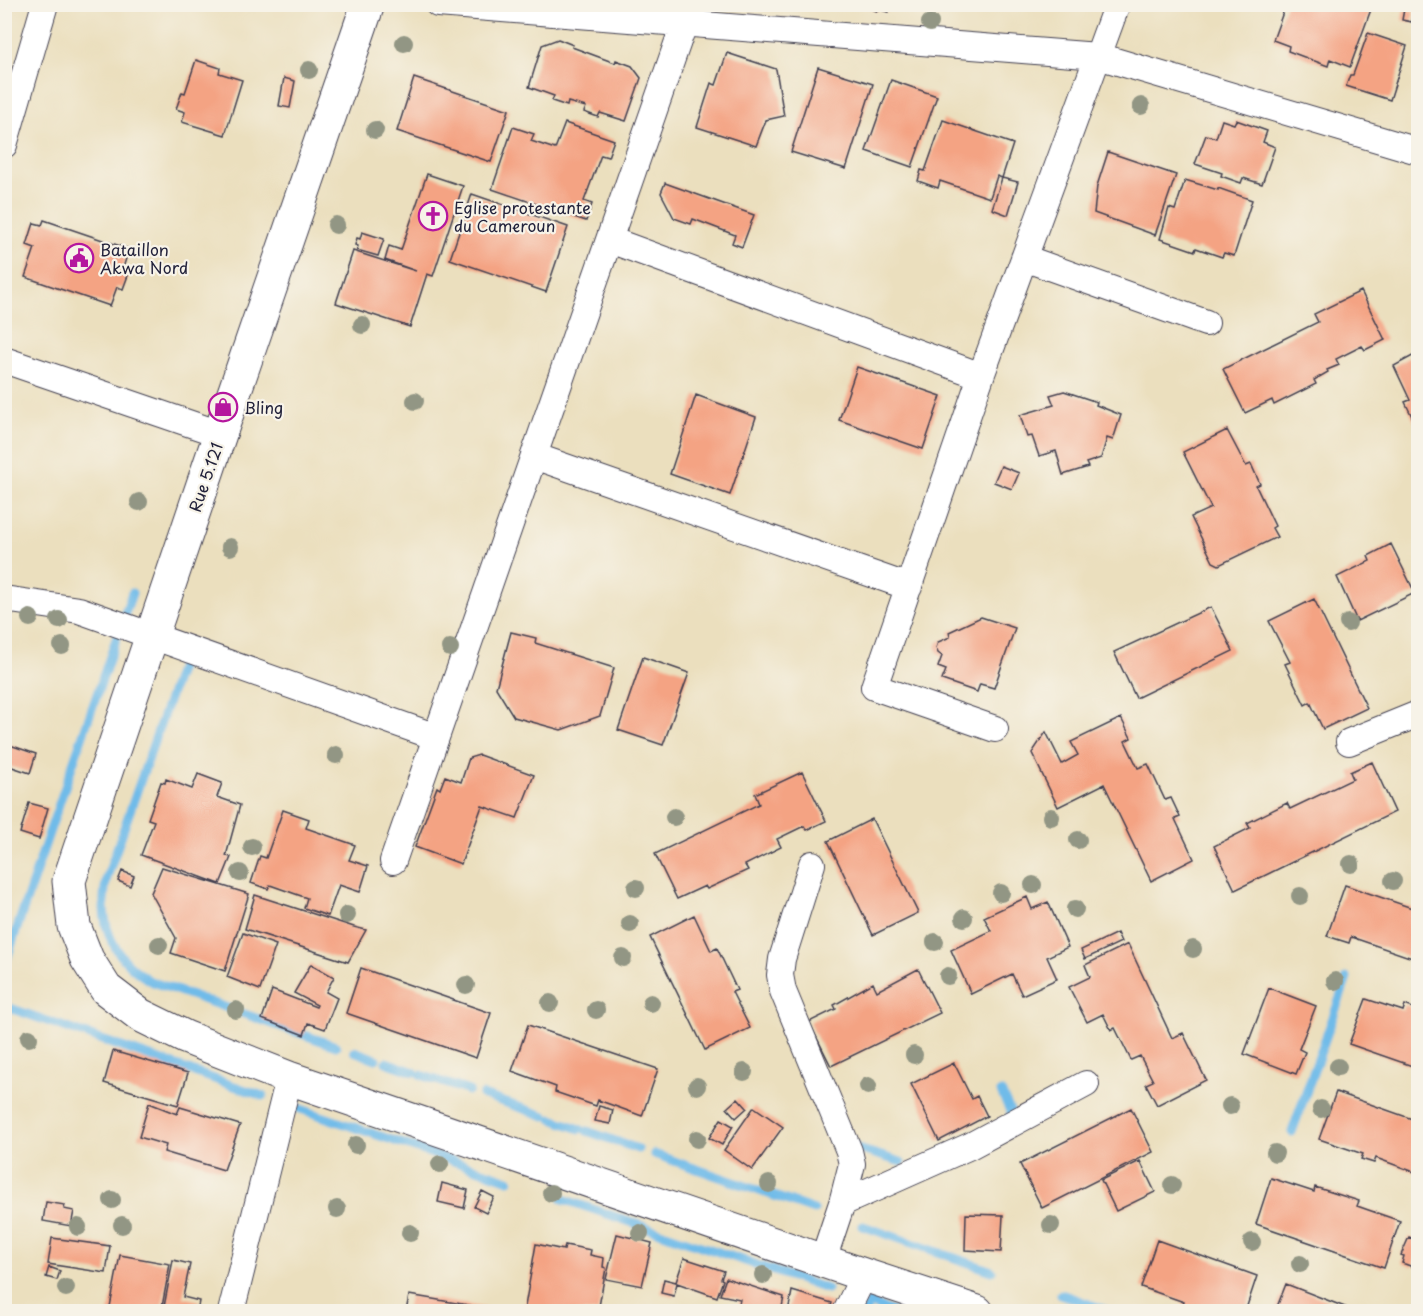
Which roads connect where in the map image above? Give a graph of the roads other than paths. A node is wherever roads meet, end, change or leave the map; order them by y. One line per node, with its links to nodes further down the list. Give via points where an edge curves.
1 (45, 4): 7 (street)
2 (368, 4): 14 (street, Rue 5.121)
3 (438, 4): 5 (street)
4 (1117, 4): 6 (street)
5 (688, 14): 6 (street); 9 (street)
6 (1098, 56): 8 (street); 10 (street)
7 (4, 145)
8 (1419, 151)
9 (610, 240): 13 (street); 15 (street)
10 (1024, 258): 11 (street); 13 (street)
11 (1206, 323)
12 (4, 360): 14 (street)
13 (981, 376): 16 (street)
14 (220, 434): 18 (street, Rue 5.121)
15 (534, 456): 16 (street); 21 (street)
16 (909, 587): 20 (street, via 874,687)
17 (4, 599): 18 (street, via 79,610)
18 (152, 635): 21 (street); 25 (street, Rue 5.121, via 69,881 74,926 87,959 106,989 140,1016)
19 (1419, 714): 22 (street)
20 (995, 729)
21 (436, 737): 23 (street)
22 (1349, 742)
23 (393, 861)
24 (812, 864): 27 (street, via 780,975 783,991 849,1152 852,1164)
25 (290, 1078): 28 (street); 30 (street)
26 (1086, 1084): 27 (street, via 970,1146)
27 (842, 1203): 28 (street)
28 (824, 1260): 29 (street)
29 (864, 1275): 31 (street); 32 (street)
30 (231, 1311)
31 (846, 1311)
32 (977, 1311)

